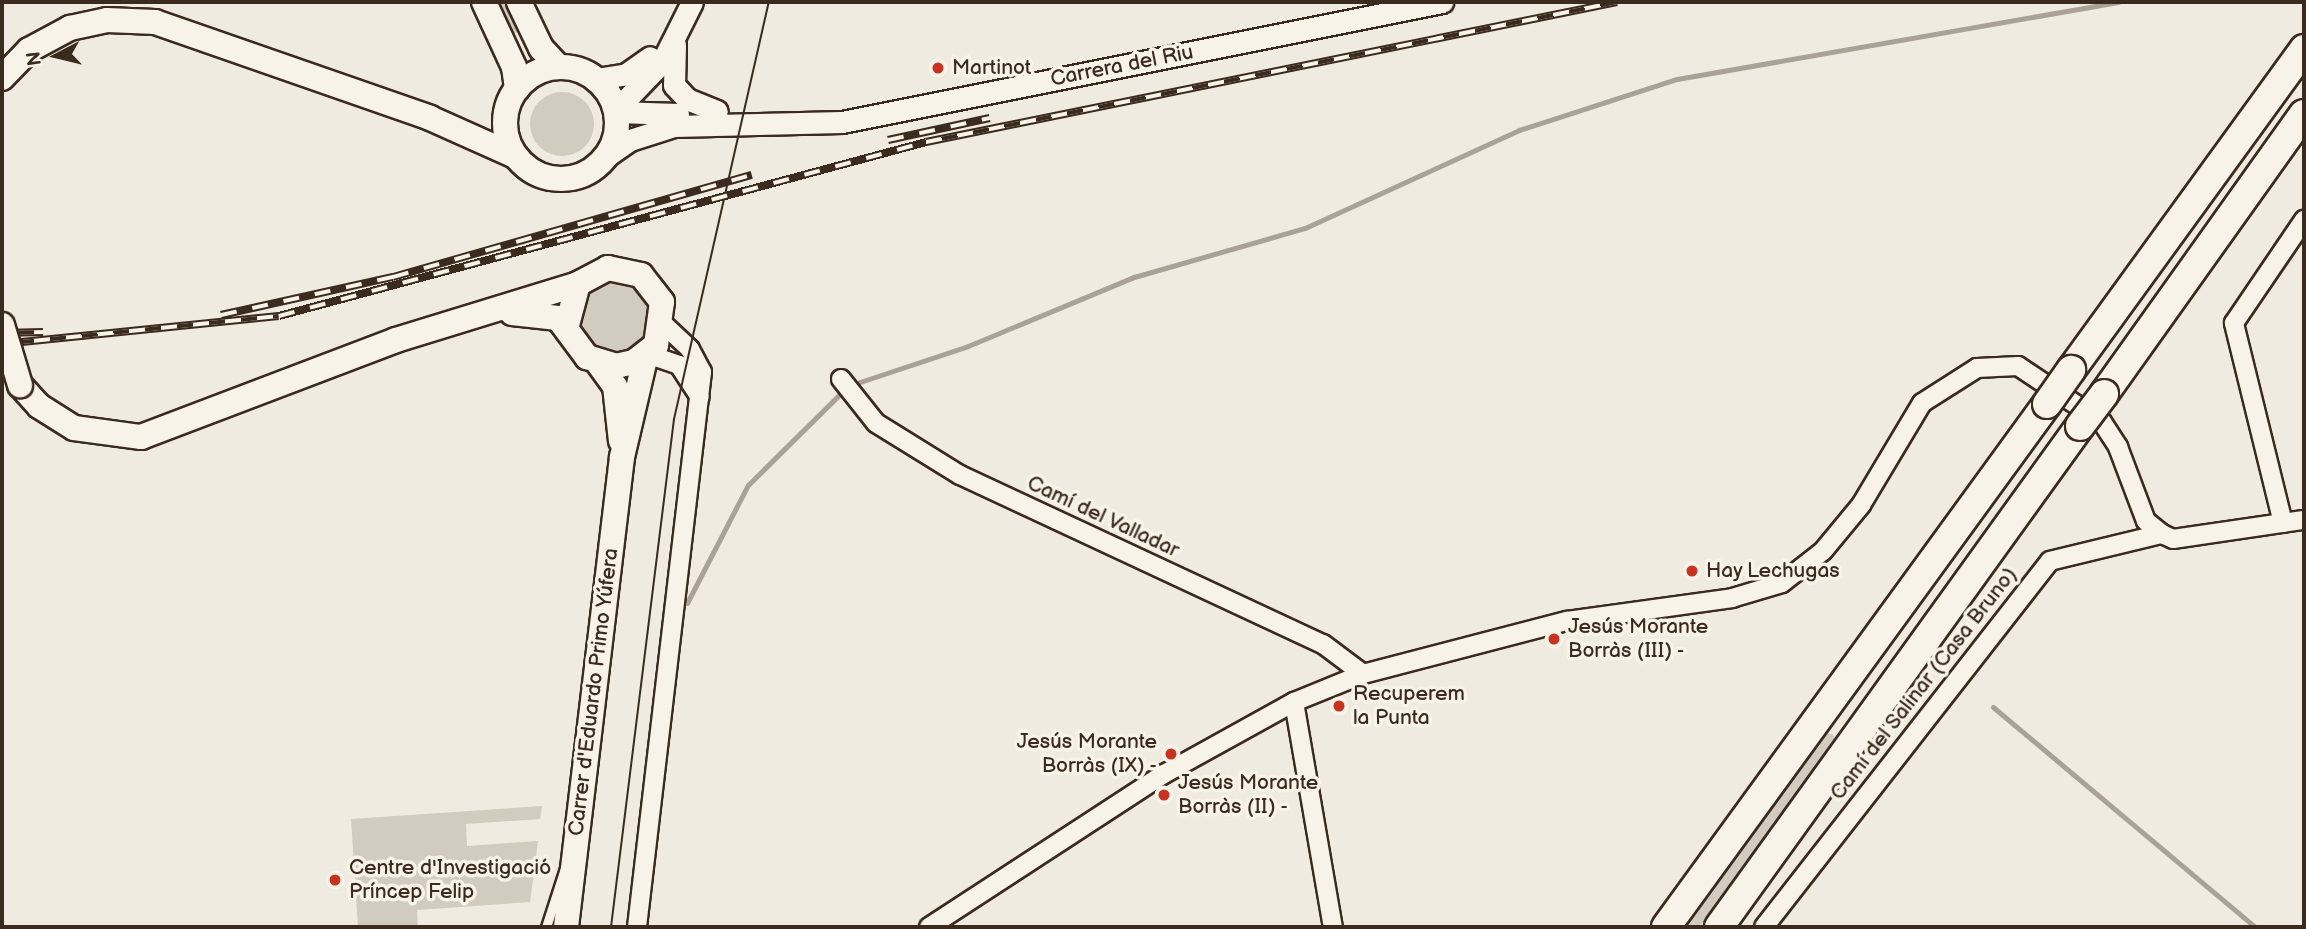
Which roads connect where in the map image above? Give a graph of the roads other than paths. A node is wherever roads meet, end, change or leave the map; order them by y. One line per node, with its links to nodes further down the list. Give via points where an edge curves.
1 (484, 2): 11 (main road, via 514,67)
2 (519, 2): 8 (main road, via 541,48)
3 (677, 2): 10 (street, via 649,60 626,74)
4 (692, 2): 6 (street)
5 (1442, 2): 17 (street, Carrera del Riu, via 842,122)
6 (676, 39): 12 (street); 13 (street, via 674,85 687,99)
7 (2304, 49): 42 (highway, bridge)
8 (559, 67): 10 (main road); 11 (main road)
9 (2, 78): 16 (main road, via 29,50 70,28 129,19 176,28)
10 (596, 79): 12 (main road)
11 (517, 89): 14 (main road)
12 (616, 111): 13 (street, Carrera del Riu, via 645,118); 19 (main road)
13 (717, 111): 17 (street, Carrera del Riu)
14 (506, 113): 16 (main road, via 484,124); 18 (main road)
15 (2304, 114): 43 (highway, bridge)
16 (430, 118): 18 (main road)
17 (759, 124): 19 (street, Carrera del Riu, via 674,126 630,140)
18 (515, 156): 19 (main road, via 541,176 560,180 580,177)
19 (607, 156)
20 (2304, 220): 32 (street, via 2234,323)
21 (578, 284): 22 (main road); 24 (main road); 25 (main road, via 608,268 631,270 658,292)
22 (496, 312): 23 (main road, bridge, via 396,340 141,436 74,428 39,407 20,385); 24 (main road, via 552,315)
23 (2, 325)
24 (567, 325): 27 (main road, via 578,348)
25 (664, 325): 26 (main road); 29 (street, via 698,359)
26 (646, 355): 27 (main road, via 626,365); 29 (street, via 679,365); 30 (main road, Carrer d'Eduardo Primo Yúfera)
27 (598, 363): 30 (main road, Carrer d'Eduardo Primo Yúfera, via 614,386)
28 (841, 380): 34 (street, Camí del Valladar, via 876,423 960,475 1324,644)
29 (700, 397): 39 (street)
30 (622, 457): 36 (main road, Carrer d'Eduardo Primo Yúfera)
31 (2304, 520): 32 (street, Camí del Salinar (Casa Bruno))
32 (2283, 523): 33 (street, Camí del Salinar (Casa Bruno), via 2173,539)
33 (2162, 534): 34 (street, via 2146,521 2118,447 2102,422 2018,366 1978,368 1922,403 1861,505 1823,551 1782,583 1732,598 1567,621); 44 (street, Camí del Salinar (Casa Bruno), via 2050,561)
34 (1363, 674): 35 (street)
35 (1294, 702): 40 (street, via 1164,774); 41 (street)
36 (576, 840): 37 (lane, via 553,890); 38 (main road, Carrer d'Eduardo Primo Yúfera)
37 (545, 927)
38 (566, 927)
39 (637, 927)
40 (929, 927)
41 (1333, 927)
42 (1665, 927)
43 (1719, 927)
44 (1764, 927)

